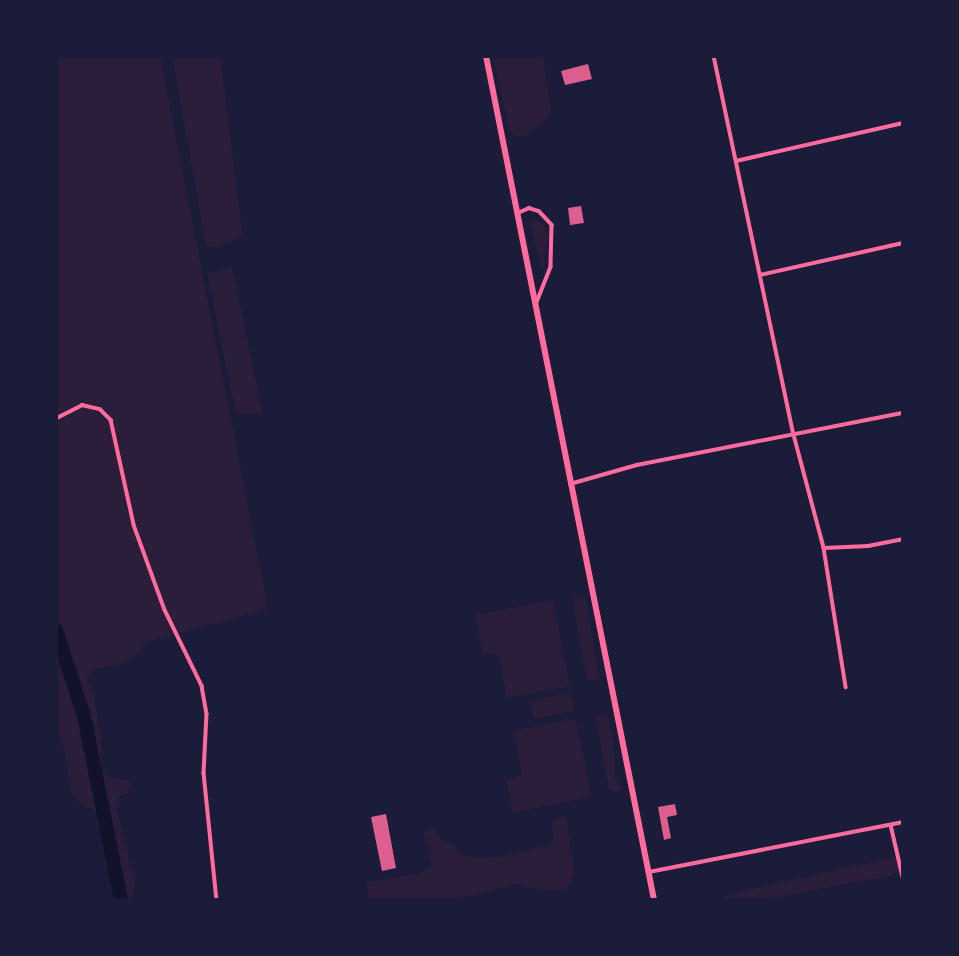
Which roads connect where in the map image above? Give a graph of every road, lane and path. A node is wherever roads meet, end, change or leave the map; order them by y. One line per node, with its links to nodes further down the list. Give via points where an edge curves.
1 (486, 56): 5 (main road)
2 (714, 56): 4 (street)
3 (903, 123): 4 (street)
4 (736, 161): 7 (street)
5 (517, 213): 8 (main road); 8 (street, via 529,208 539,211 552,225 551,267)
6 (903, 243): 7 (street)
7 (760, 275): 11 (street)
8 (535, 307): 12 (main road)
9 (903, 413): 11 (street)
10 (57, 418): 20 (street, via 82,405 100,409 111,420 134,524 165,610 202,686 207,715 204,773)
11 (794, 435): 12 (street, via 637,465); 14 (street)
12 (569, 484): 18 (main road)
13 (903, 539): 14 (street)
14 (824, 548): 15 (street)
15 (846, 687)
16 (903, 822): 17 (street)
17 (891, 825): 18 (street); 19 (street)
18 (649, 872): 21 (main road)
19 (903, 877)
20 (217, 900)
21 (654, 900)

